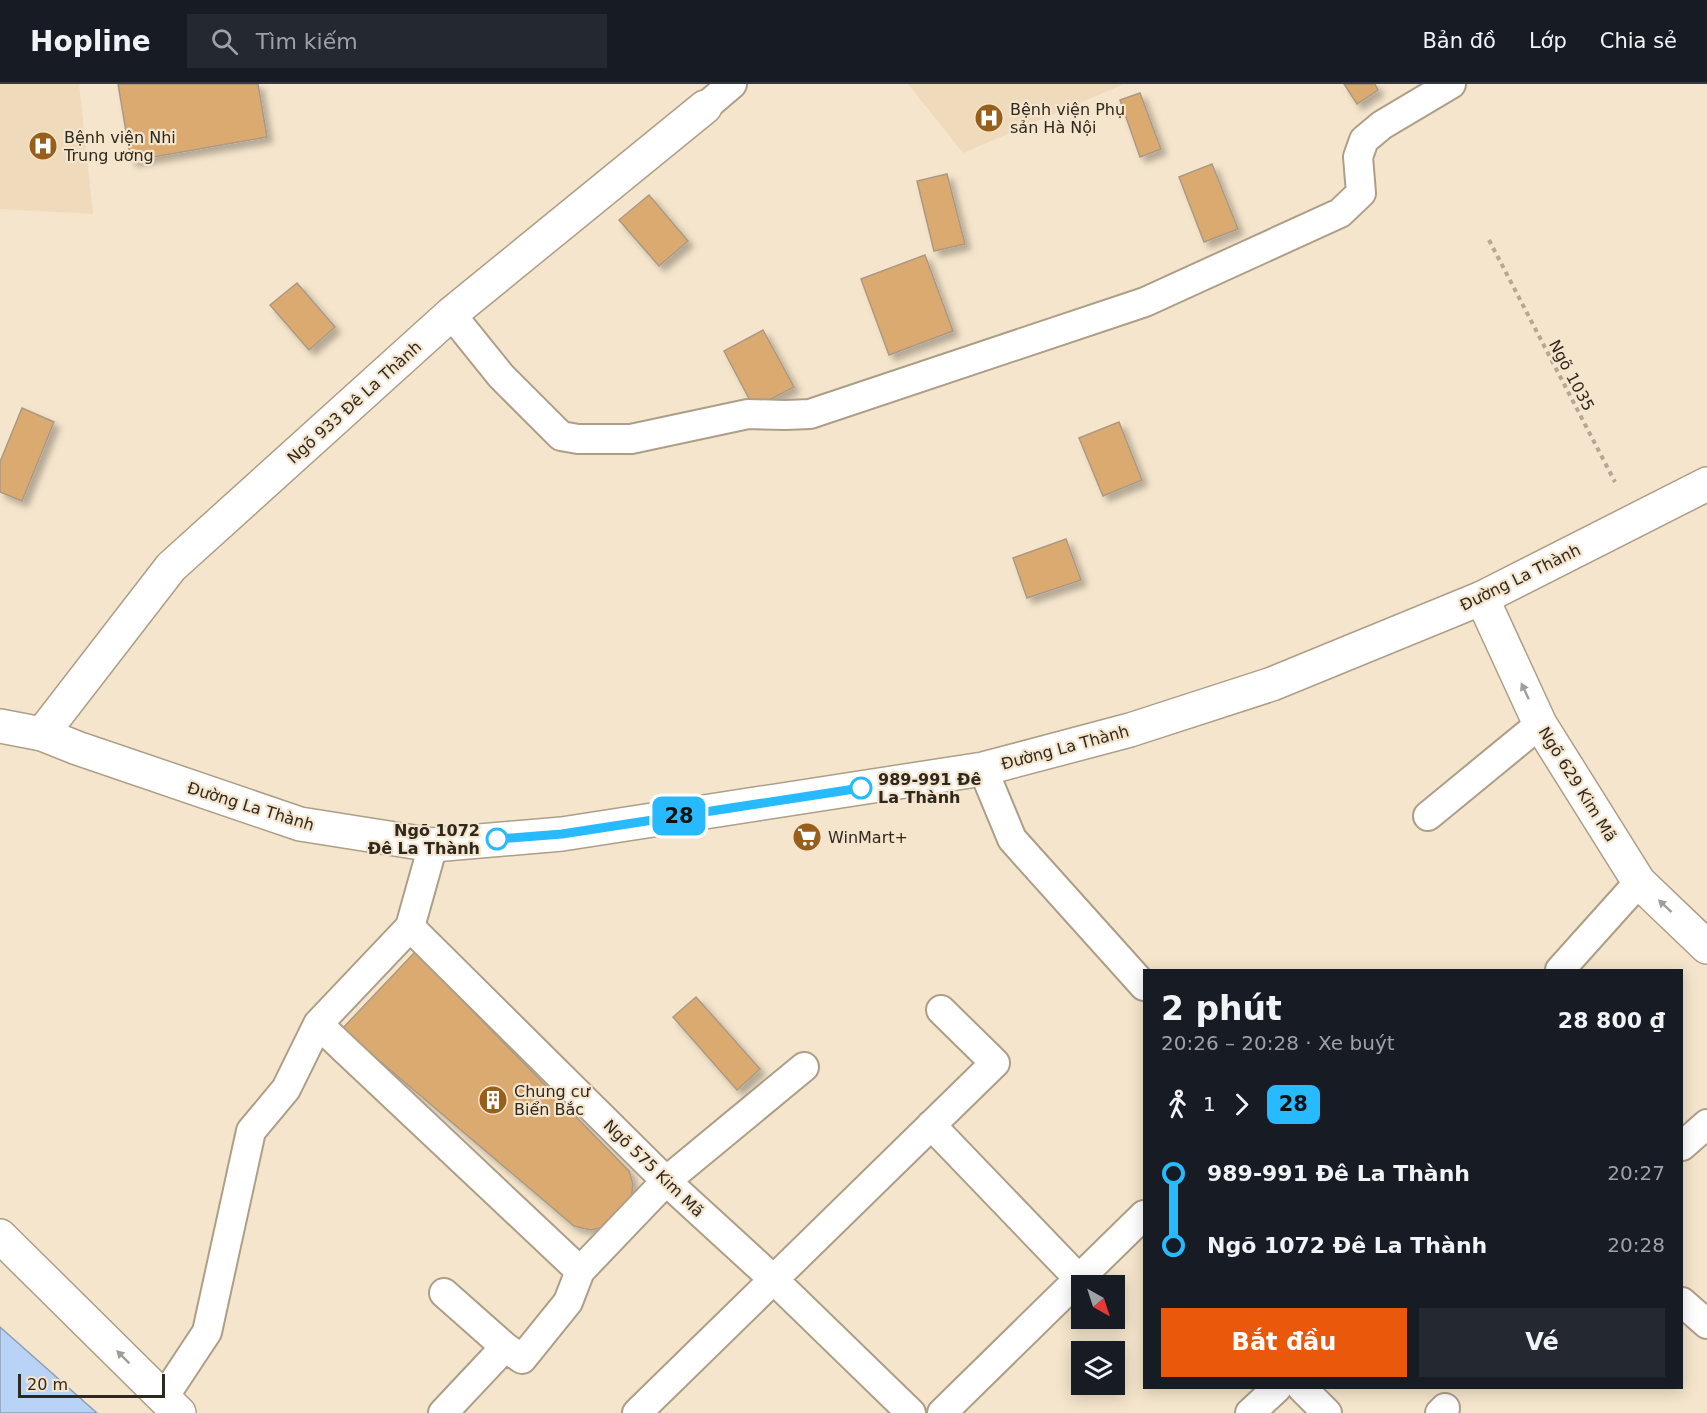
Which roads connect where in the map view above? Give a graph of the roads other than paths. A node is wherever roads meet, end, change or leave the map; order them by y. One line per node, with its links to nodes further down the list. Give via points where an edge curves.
1 (732, 84): 3 (lane)
2 (1451, 84): 4 (lane, via 1364,140 1358,157 1361,193 1340,213 1145,302 810,414 748,414 631,439 561,436 501,376)
3 (705, 95): 4 (main road, Ngõ 933 Đê La Thành)
4 (451, 314): 9 (main road, Ngõ 933 Đê La Thành, via 171,567)
5 (1707, 483): 6 (main road, Đường La Thành)
6 (1482, 598): 7 (main road, Ngõ 629 Kim Mã, one-way to 6); 10 (main road, Đường La Thành, via 1272,684 1130,730)
7 (1540, 724): 11 (lane); 13 (main road, Ngõ 629 Kim Mã)
8 (0, 726): 9 (main road, Đường La Thành)
9 (42, 734): 12 (main road, Đường La Thành, via 300,824)
10 (983, 770): 12 (main road, Đường La Thành, via 562,834); 17 (lane, via 1012,839)
11 (1428, 816)
12 (433, 845): 14 (lane)
13 (1639, 882): 15 (main road, Ngõ 629 Kim Mã, one-way to 13); 16 (lane)
14 (411, 927): 19 (lane); 24 (lane, Ngõ 575 Kim Mã)
15 (1707, 947)
16 (1561, 969)
17 (1143, 985)
18 (941, 1010): 21 (lane, via 995,1063)
19 (318, 1024): 27 (lane); 38 (lane, via 286,1089 251,1131 207,1332)
20 (804, 1067): 24 (lane)
21 (931, 1125): 28 (lane); 30 (lane)
22 (1707, 1125): 23 (lane)
23 (1683, 1145)
24 (666, 1181): 27 (lane); 30 (lane, Ngõ 575 Kim Mã)
25 (1143, 1216): 29 (lane)
26 (0, 1236): 38 (main road, one-way to 26)
27 (580, 1272): 35 (lane, via 568,1302 522,1359)
28 (1076, 1275)
29 (1082, 1275)
30 (773, 1279): 40 (lane); 41 (lane, Ngõ 575 Kim Mã)
31 (1071, 1286): 42 (lane)
32 (444, 1293): 35 (lane)
33 (1683, 1303): 34 (lane)
34 (1707, 1324)
35 (505, 1347): 39 (lane)
36 (1276, 1389): 43 (lane)
37 (1303, 1389): 44 (lane)
38 (171, 1405)
39 (444, 1413)
40 (637, 1413)
41 (911, 1413)
42 (942, 1413)
43 (1250, 1413)
44 (1327, 1413)

